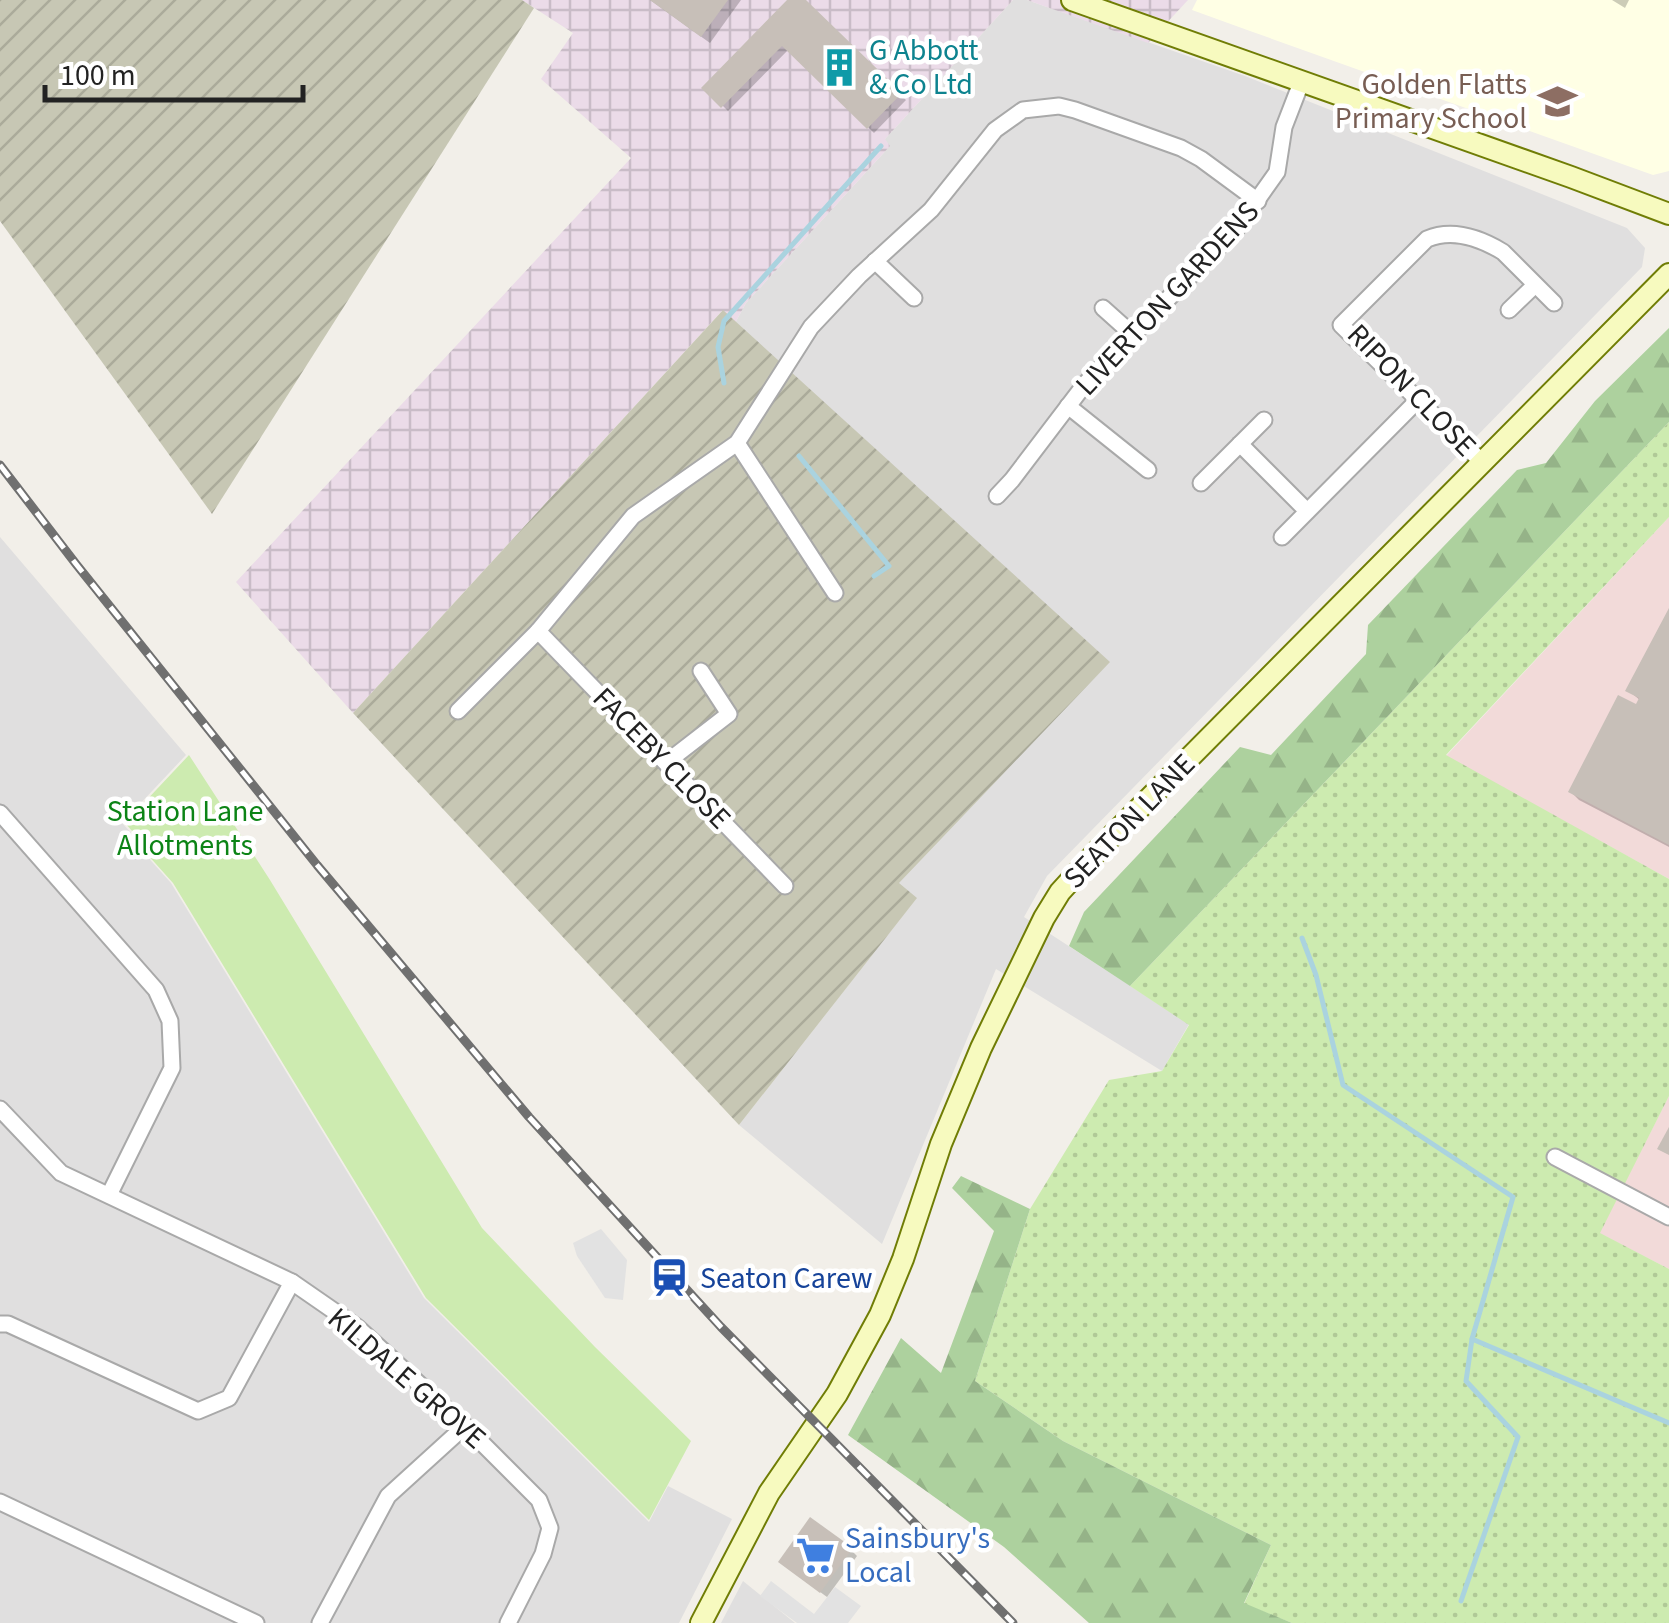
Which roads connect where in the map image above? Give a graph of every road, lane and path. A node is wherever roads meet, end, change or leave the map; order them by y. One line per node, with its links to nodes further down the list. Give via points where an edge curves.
1 (1072, 0): 2 (main road)
2 (1301, 82): 3 (street, LIVERTON GARDENS, via 1277,172); 4 (main road)
3 (1258, 201): 7 (street, via 1181,148 1075,110 1040,106 995,130 931,210); 14 (street, LIVERTON GARDENS)
4 (1669, 214)
5 (1669, 226): 6 (main road)
6 (1669, 234)
7 (876, 262): 10 (street); 18 (street, via 811,328)
8 (1669, 274): 20 (main road, SEATON LANE)
9 (1536, 285): 11 (street, RIPON CLOSE); 13 (street); 15 (street, RIPON CLOSE, via 1493,246 1440,234 1340,324)
10 (914, 298)
11 (1554, 304)
12 (1103, 308): 14 (street)
13 (1509, 310)
14 (1132, 334): 16 (street, LIVERTON GARDENS)
15 (1418, 400): 20 (street, RIPON CLOSE); 24 (street)
16 (1068, 406): 21 (street); 23 (street, LIVERTON GARDENS)
17 (1264, 420): 19 (street)
18 (737, 443): 26 (street); 27 (street, via 632,516)
19 (1240, 444): 22 (street); 24 (street)
20 (1482, 462): 44 (main road, SEATON LANE, via 1060,892 981,1048 880,1316 768,1493)
21 (1148, 470)
22 (1201, 483)
23 (996, 496)
24 (1308, 511): 25 (street)
25 (1282, 536)
26 (835, 594)
27 (538, 631): 29 (street); 30 (street, FACEBY CLOSE)
28 (701, 671): 30 (street, via 729,714)
29 (458, 710)
30 (667, 762): 32 (street, FACEBY CLOSE)
31 (0, 812): 35 (street, via 156,990 170,1022 172,1068)
32 (785, 886)
33 (0, 1109): 35 (street, KILDALE GROVE, via 61,1173)
34 (1555, 1157): 36 (street)
35 (109, 1195): 37 (street, KILDALE GROVE)
36 (1669, 1217)
37 (292, 1282): 38 (street, via 229,1398 198,1410); 39 (street, KILDALE GROVE, via 357,1327)
38 (0, 1324)
39 (465, 1426): 42 (street, via 388,1496); 43 (street, KILDALE GROVE, via 539,1500 550,1528)
40 (0, 1502): 41 (street)
41 (256, 1623)
42 (320, 1623)
43 (508, 1623)
44 (701, 1623)

